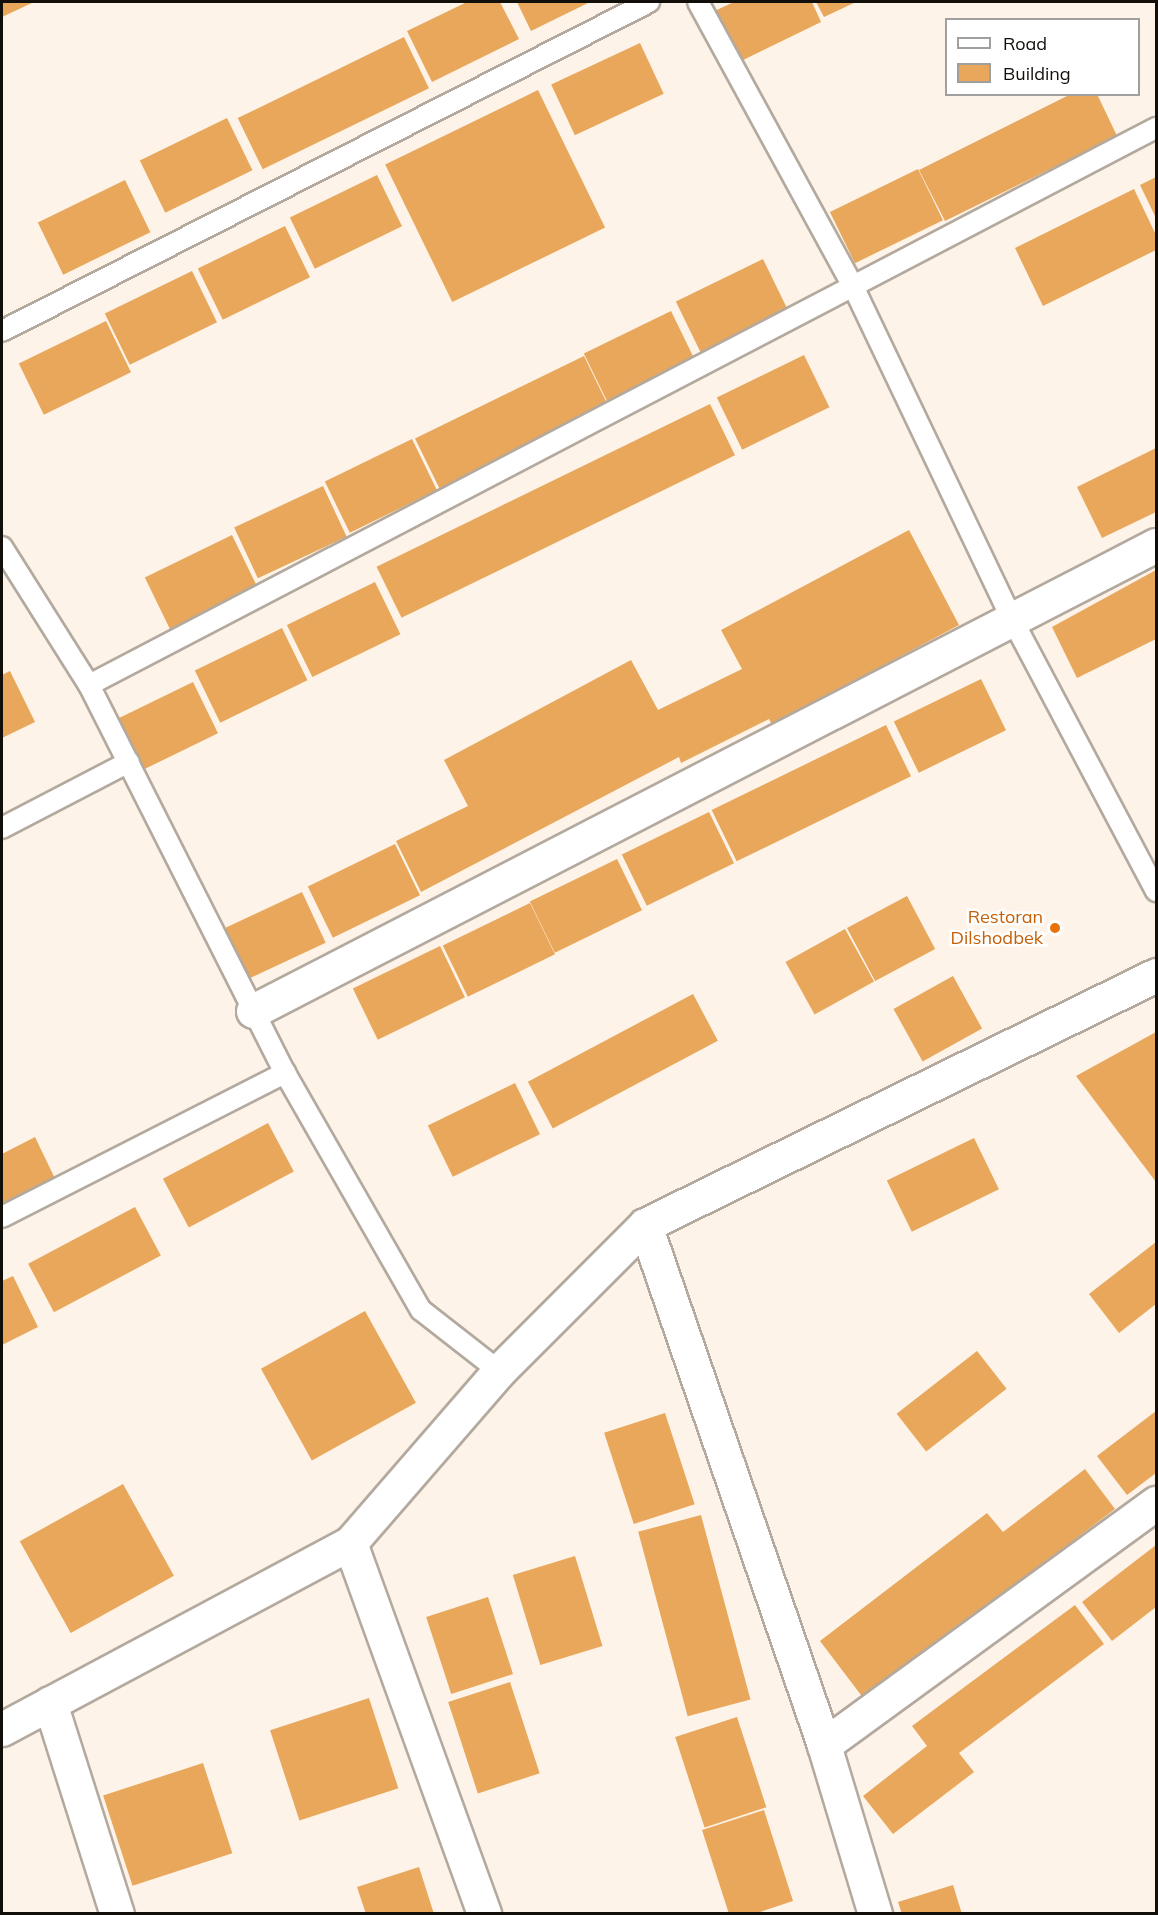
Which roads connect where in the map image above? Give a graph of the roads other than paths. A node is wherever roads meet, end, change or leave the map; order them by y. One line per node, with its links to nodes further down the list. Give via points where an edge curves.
1 (649, 2): 5 (lane)
2 (698, 2): 4 (lane)
3 (1156, 128): 4 (lane)
4 (852, 284): 8 (lane); 9 (lane)
5 (2, 331)
6 (1156, 545): 8 (street)
7 (2, 547): 9 (lane)
8 (1012, 619): 12 (lane); 14 (street)
9 (89, 685): 10 (lane)
10 (129, 762): 11 (lane); 14 (lane)
11 (2, 828)
12 (1156, 891)
13 (1156, 975): 17 (street)
14 (253, 1011): 15 (lane)
15 (285, 1074): 16 (lane); 18 (lane, via 421,1310)
16 (2, 1217)
17 (645, 1225): 18 (street); 23 (street)
18 (499, 1371): 20 (street)
19 (1156, 1503): 23 (street)
20 (350, 1543): 21 (street); 25 (street)
21 (50, 1704): 22 (street); 24 (street)
22 (2, 1729)
23 (824, 1745): 26 (street)
24 (117, 1914)
25 (484, 1914)
26 (875, 1914)

